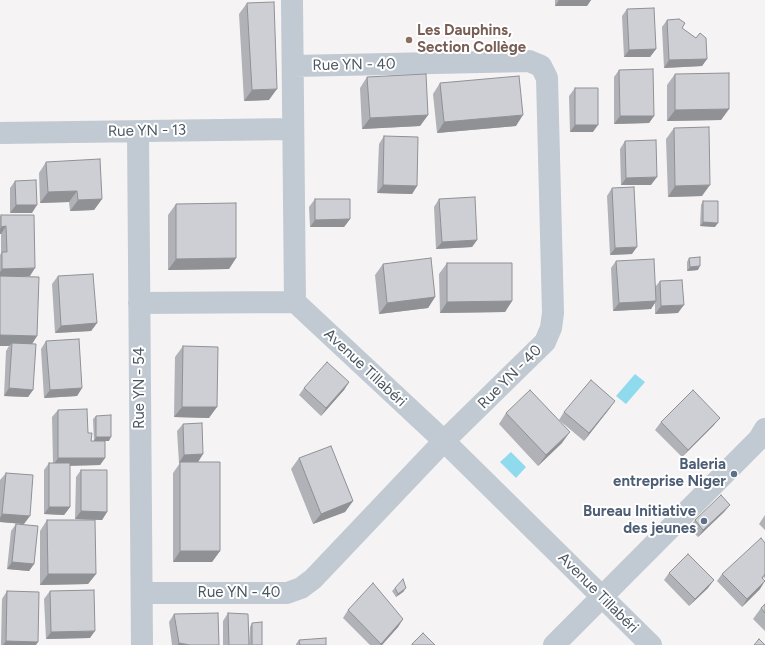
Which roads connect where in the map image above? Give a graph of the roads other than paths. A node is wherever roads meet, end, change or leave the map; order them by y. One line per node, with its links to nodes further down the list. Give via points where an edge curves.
1 (292, 0): 2 (street)
2 (293, 66): 3 (street); 9 (street, Rue YN - 40, via 529,61 541,66 547,78 554,313 551,328 545,342)
3 (293, 129): 4 (street, Rue YN - 13); 6 (street)
4 (138, 132): 5 (street, Rue YN - 13); 7 (street, Rue YN - 54)
5 (0, 134)
6 (295, 302): 7 (street); 9 (street, Avenue Tillabéri)
7 (139, 303): 10 (street, Rue YN - 54)
8 (765, 429): 11 (street)
9 (444, 441): 10 (street, Rue YN - 40, via 313,579 301,588 287,593); 11 (street, Avenue Tillabéri)
10 (142, 593): 12 (street, Rue YN - 54)
11 (602, 596): 13 (street); 14 (street, Avenue Tillabéri)
12 (142, 645)
13 (554, 645)
14 (651, 645)

